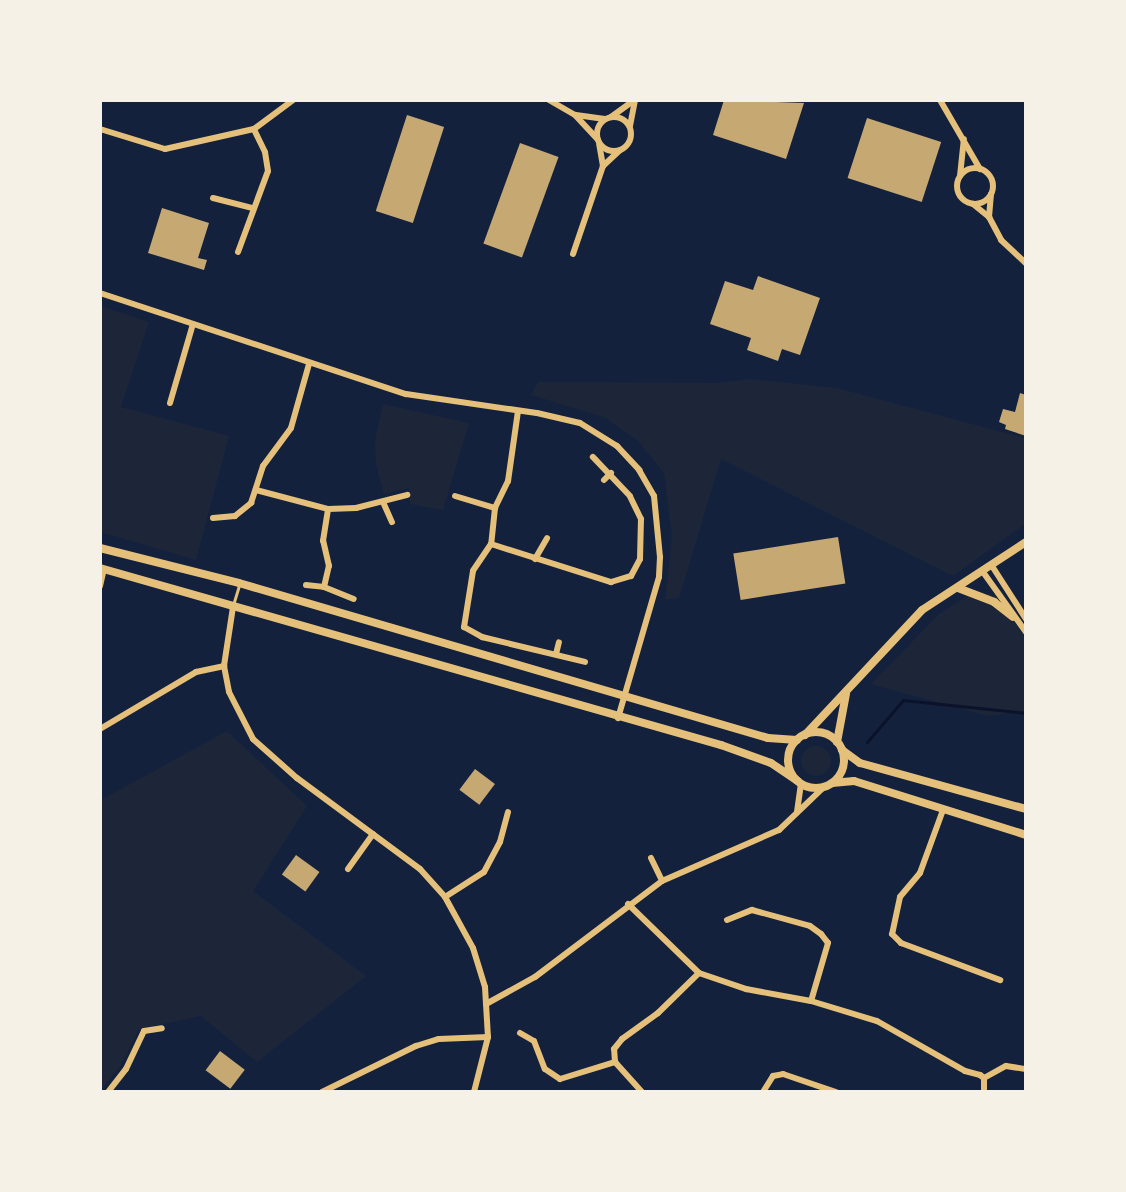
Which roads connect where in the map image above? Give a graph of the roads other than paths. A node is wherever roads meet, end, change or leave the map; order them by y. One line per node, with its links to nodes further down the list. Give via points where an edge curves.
1 (293, 100): 9 (street)
2 (549, 100): 5 (street)
3 (634, 100): 6 (street); 7 (street)
4 (940, 100): 10 (street)
5 (576, 115): 6 (street); 11 (street)
6 (608, 118): 7 (street, via 622,119); 11 (street, via 598,127)
7 (630, 127): 12 (street, via 631,138)
8 (100, 129): 9 (street, via 165,149)
9 (254, 129): 19 (street, via 265,152 268,171)
10 (964, 139): 14 (street); 15 (street)
11 (598, 141): 12 (street, via 609,151); 13 (street)
12 (620, 150): 13 (street)
13 (603, 166): 22 (street)
14 (980, 169): 15 (street, via 969,169); 16 (street, via 990,176)
15 (960, 176): 18 (street, via 958,193)
16 (991, 193): 18 (street, via 983,202); 20 (street)
17 (213, 198): 19 (street)
18 (972, 203): 20 (street)
19 (252, 208): 21 (street)
20 (989, 217): 23 (street, via 1001,240)
21 (238, 252)
22 (573, 254)
23 (1026, 263)
24 (100, 293): 25 (street)
25 (193, 324): 26 (street); 27 (street)
26 (309, 364): 28 (street, via 406,394); 32 (street, via 291,428 263,466)
27 (170, 403)
28 (518, 411): 36 (street, via 508,481); 63 (street, via 580,423 617,446 639,470 654,496 659,577)
29 (594, 457): 30 (street)
30 (611, 473): 31 (street); 44 (street, via 630,496 641,519 640,559 633,573 621,582 611,582)
31 (604, 480)
32 (256, 490): 37 (street); 38 (street, via 244,511)
33 (407, 495): 35 (street)
34 (455, 496): 36 (street)
35 (383, 502): 37 (street); 39 (street)
36 (495, 508): 42 (street)
37 (328, 509): 51 (street, via 324,541 329,566)
38 (213, 518)
39 (392, 522)
40 (547, 538): 44 (street)
41 (1026, 543): 45 (street)
42 (491, 544): 44 (street); 59 (street, via 473,571 464,627 483,637)
43 (100, 548): 48 (street)
44 (535, 559)
45 (992, 566): 47 (street); 56 (street)
46 (102, 569): 50 (street); 54 (street)
47 (983, 572): 52 (street); 55 (street)
48 (239, 583): 54 (lane); 63 (street)
49 (306, 585): 51 (street)
50 (100, 586)
51 (324, 586): 53 (street)
52 (958, 588): 55 (street, via 994,602); 62 (street, via 922,610)
53 (354, 599)
54 (232, 607): 61 (street); 64 (street)
55 (1013, 617): 57 (street)
56 (1026, 619)
57 (1026, 632)
58 (559, 642): 59 (street)
59 (556, 654): 60 (street)
60 (585, 662)
61 (224, 666): 65 (street, via 196,672); 76 (street, via 229,692 253,740)
62 (846, 693): 66 (street); 67 (street)
63 (624, 697): 64 (street); 66 (street, via 768,738)
64 (618, 718): 69 (street, via 771,763)
65 (100, 729)
66 (801, 737): 67 (street, via 822,733); 69 (street, via 789,756 792,774)
67 (837, 742): 68 (street)
68 (842, 750): 70 (street, via 843,768); 72 (street, via 860,763)
69 (799, 782): 71 (street); 75 (street)
70 (832, 783): 71 (street); 73 (street, via 854,782)
71 (824, 787): 75 (street)
72 (1026, 809)
73 (944, 810): 77 (street); 85 (street, via 920,873 900,897 892,934 901,943)
74 (508, 812): 81 (street, via 500,842 484,872)
75 (797, 812): 80 (street, via 779,830)
76 (373, 834): 79 (street); 81 (street, via 420,869)
77 (1026, 835)
78 (651, 858): 80 (street)
79 (348, 869)
80 (662, 881): 82 (street)
81 (446, 897): 87 (street, via 473,948)
82 (628, 904): 84 (street); 87 (street, via 562,958)
83 (727, 920): 86 (street, via 752,910 821,933 828,943)
84 (699, 973): 86 (street, via 746,989); 91 (street, via 666,1006 622,1039 614,1049)
85 (1000, 980)
86 (811, 1001): 93 (street, via 877,1021 964,1071)
87 (486, 1004): 90 (street)
88 (162, 1028): 94 (street, via 144,1031 126,1070)
89 (520, 1033): 91 (street, via 534,1041 545,1069 560,1078)
90 (488, 1037): 95 (street, via 439,1038); 96 (street)
91 (615, 1062): 97 (street)
92 (1026, 1069): 93 (street, via 1006,1066)
93 (984, 1078): 100 (street)
94 (108, 1092)
95 (322, 1092)
96 (474, 1092)
97 (642, 1092)
98 (763, 1092): 99 (street, via 773,1076 783,1074)
99 (836, 1092)
100 (984, 1092)

